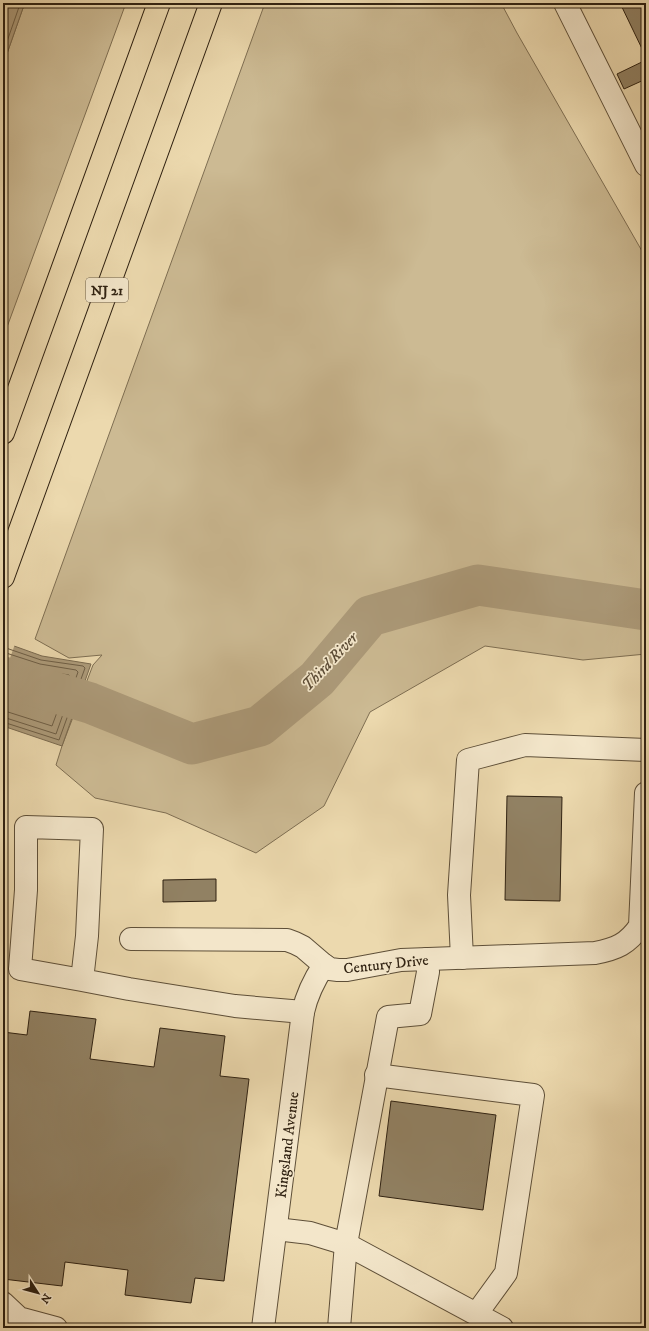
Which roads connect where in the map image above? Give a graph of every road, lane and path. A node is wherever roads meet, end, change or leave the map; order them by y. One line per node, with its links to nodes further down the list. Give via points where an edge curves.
1 (159, 3): 5 (highway)
2 (211, 3): 6 (highway, NJ 21)
3 (566, 3): 4 (street)
4 (646, 165)
5 (3, 433)
6 (3, 577)
7 (646, 750): 10 (street, via 525,745 468,760 459,895)
8 (646, 794): 10 (street, Century Drive, via 640,926 633,936 621,945 595,953)
9 (131, 940): 12 (street, Century Drive, via 287,940 303,946)
10 (462, 958): 11 (street, Century Drive)
11 (427, 959): 12 (street, Century Drive, via 347,970); 16 (street, via 428,972 420,1014 388,1017)
12 (324, 966): 15 (street, Kingsland Avenue, via 311,987)
13 (11, 969): 14 (street); 14 (street, via 26,890 26,827 92,828 87,936)
14 (82, 980): 15 (street, via 235,1006)
15 (303, 1012): 17 (street, Kingsland Avenue)
16 (376, 1075): 18 (street); 20 (street, via 533,1095 506,1273)
17 (276, 1229): 18 (street, via 310,1233); 22 (street, Kingsland Avenue)
18 (346, 1244): 20 (street); 23 (street)
19 (3, 1303): 21 (street, via 19,1318)
20 (477, 1313): 24 (street)
21 (56, 1328)
22 (262, 1328)
23 (339, 1328)
24 (502, 1328)

